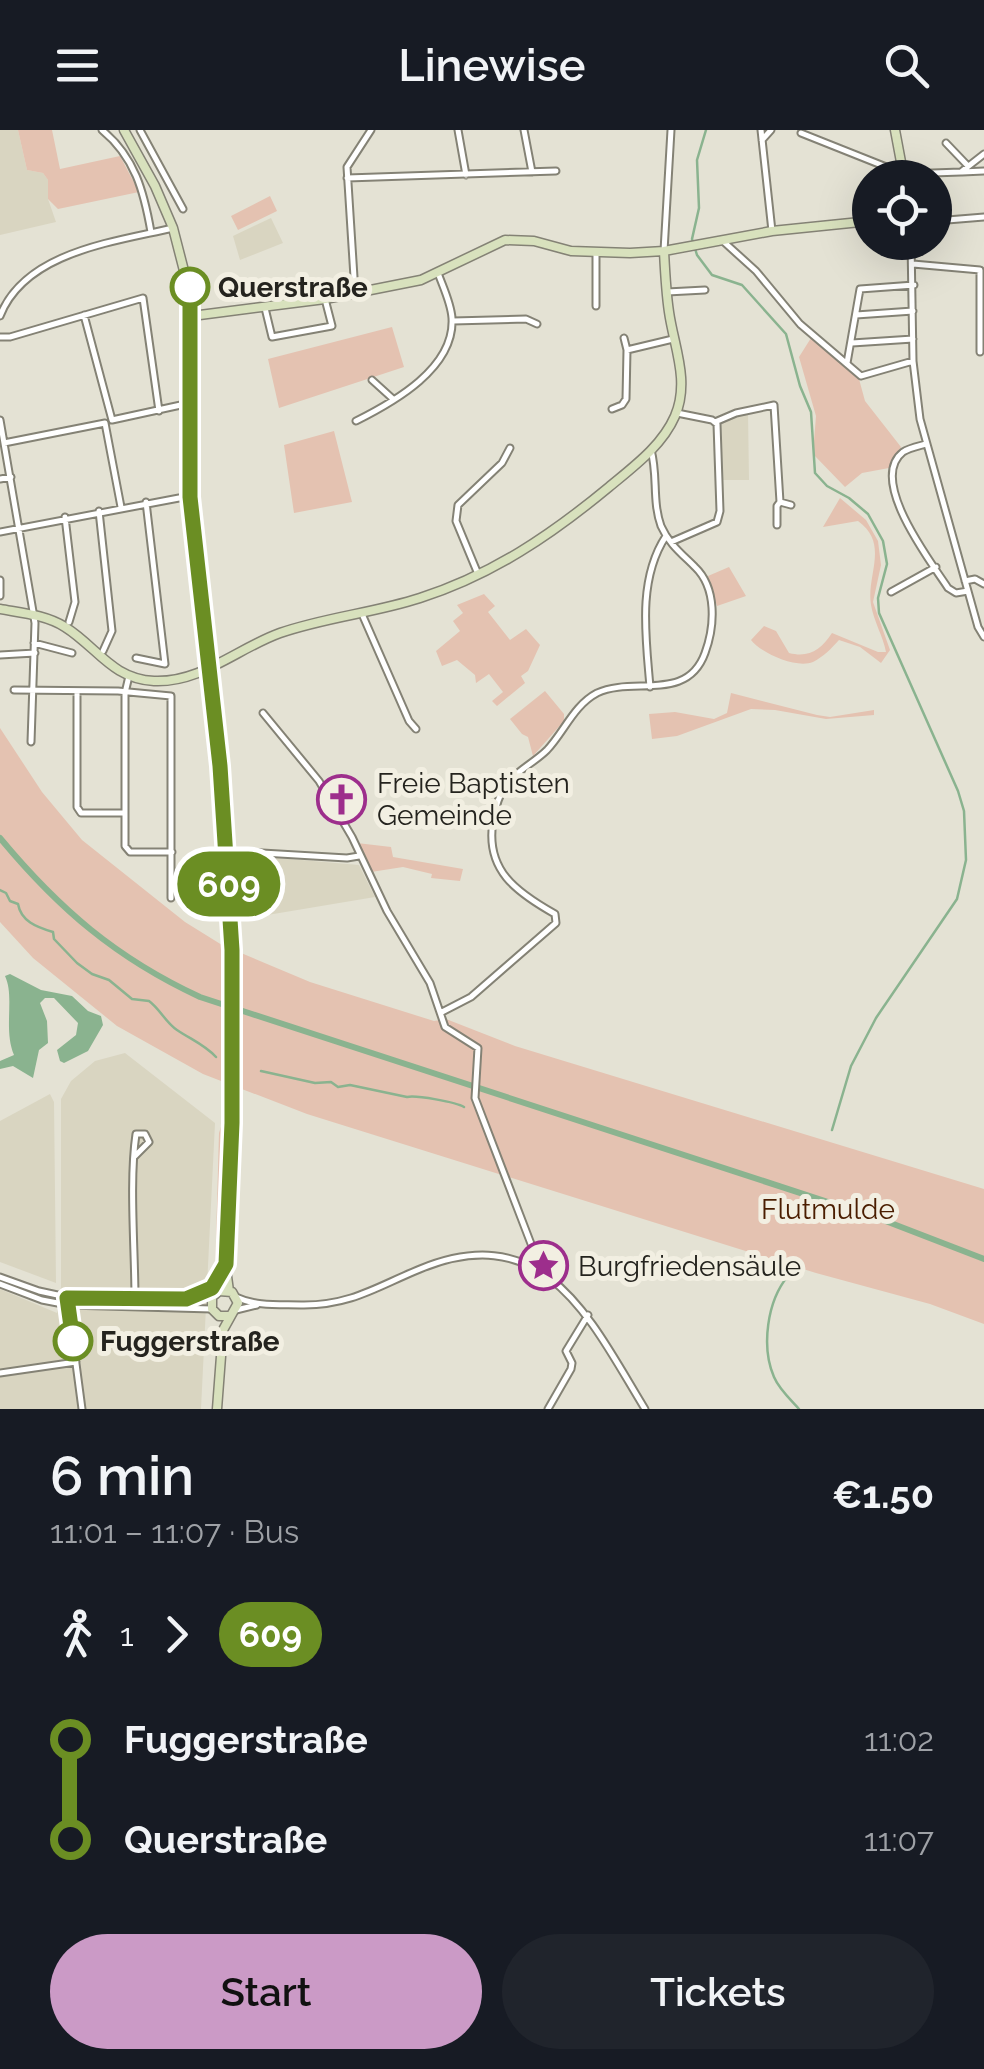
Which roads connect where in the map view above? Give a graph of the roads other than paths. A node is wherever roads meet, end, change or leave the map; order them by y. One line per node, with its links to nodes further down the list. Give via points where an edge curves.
1 (102, 130): 31 (street, via 122,148 143,189)
2 (124, 130): 29 (main road)
3 (140, 130): 25 (street)
4 (371, 130): 24 (street)
5 (458, 130): 23 (street)
6 (524, 130): 20 (street)
7 (671, 130): 33 (street)
8 (761, 130): 12 (street)
9 (771, 130): 12 (street)
10 (894, 130): 16 (main road)
11 (801, 133): 15 (street)
12 (762, 140): 30 (street)
13 (946, 143): 17 (street)
14 (984, 154): 17 (street)
15 (866, 160)
16 (901, 160)
17 (968, 166): 21 (street)
18 (556, 170): 20 (street)
19 (984, 171): 21 (street)
20 (532, 172): 23 (street)
21 (961, 172): 22 (street)
22 (952, 173)
23 (466, 175): 24 (street)
24 (347, 178): 40 (street)
25 (183, 209)
26 (984, 216): 27 (street)
27 (952, 219)
28 (852, 224): 30 (main road)
29 (173, 228): 31 (street); 49 (main road)
30 (772, 231): 32 (main road)
31 (151, 233): 48 (street, via 42,266 12,291)
32 (722, 238): 33 (main road); 60 (street, via 800,324)
33 (664, 251): 34 (main road); 41 (main road)
34 (596, 252): 37 (main road, via 506,240); 43 (street)
35 (912, 260): 36 (street)
36 (912, 264): 38 (street); 58 (street, via 980,270)
37 (438, 273): 40 (main road); 50 (street)
38 (914, 285): 45 (street); 46 (street, via 860,289)
39 (705, 290): 41 (street)
40 (356, 292): 42 (main road)
41 (667, 292): 55 (main road)
42 (325, 299): 44 (main road); 44 (street, via 332,326 272,337)
43 (596, 306)
44 (265, 308): 49 (main road)
45 (913, 312): 46 (street); 54 (street)
46 (856, 314): 56 (street)
47 (84, 315): 52 (street); 65 (street, via 143,298); 69 (street)
48 (0, 316)
49 (192, 316): 63 (main road)
50 (452, 321): 51 (street); 62 (street, via 434,366)
51 (536, 324)
52 (0, 337)
53 (624, 338): 57 (street)
54 (912, 338): 56 (street); 59 (street)
55 (674, 339): 57 (street); 66 (main road, via 682,382)
56 (852, 343): 60 (street)
57 (627, 350): 64 (street, via 626,398)
58 (980, 352)
59 (913, 362): 60 (street, via 861,376); 72 (street)
60 (847, 363)
61 (372, 380): 62 (street)
62 (393, 399): 68 (street)
63 (190, 403): 65 (street); 102 (main road, via 190,497)
64 (612, 409)
65 (159, 411): 69 (street)
66 (677, 413): 70 (street); 74 (main road)
67 (0, 420): 71 (street)
68 (356, 421)
69 (108, 422): 71 (street); 81 (street)
70 (716, 422): 79 (street, via 774,405); 87 (street, via 719,520)
71 (3, 443): 75 (street)
72 (926, 444): 88 (street, via 900,455 894,480 906,525); 91 (street)
73 (510, 448): 89 (street, via 458,505 456,521)
74 (652, 450): 87 (street, via 655,502); 89 (main road, via 554,531)
75 (11, 477): 76 (street); 85 (street)
76 (0, 479)
77 (179, 498): 78 (street)
78 (146, 502): 81 (street); 107 (street, via 165,664)
79 (780, 502): 80 (street); 84 (street)
80 (791, 506)
81 (121, 507): 82 (street)
82 (99, 510): 83 (street); 103 (street, via 112,631)
83 (66, 517): 85 (street); 99 (street, via 75,602)
84 (777, 525)
85 (19, 528): 86 (street); 98 (street)
86 (0, 532)
87 (668, 540): 112 (street, via 654,562 645,605); 112 (street, via 708,584 710,630 694,670 672,686)
88 (936, 567): 93 (street, via 953,592); 94 (street)
89 (478, 576): 97 (main road)
90 (0, 580): 95 (street)
91 (965, 581): 92 (street); 93 (street)
92 (984, 584)
93 (968, 591): 100 (street)
94 (891, 592)
95 (0, 596)
96 (0, 609): 98 (main road)
97 (361, 612): 108 (main road, via 280,633); 119 (street)
98 (34, 614): 101 (street); 110 (main road, via 65,627)
99 (70, 622)
100 (984, 638)
101 (34, 643): 104 (street); 105 (street)
102 (207, 647): 108 (main road); 109 (main road)
103 (104, 650)
104 (34, 652): 106 (street); 114 (street)
105 (72, 653)
106 (0, 655)
107 (136, 658)
108 (225, 659): 109 (main road)
109 (210, 666): 111 (main road); 115 (main road)
110 (129, 676): 111 (main road); 117 (street)
111 (191, 676): 115 (main road)
112 (650, 687): 126 (street, via 590,698 500,793 492,854 515,887 558,917 503,971)
113 (14, 690): 114 (street)
114 (31, 690): 116 (street); 120 (street)
115 (212, 690): 122 (main road)
116 (77, 691): 117 (street); 121 (street, via 77,807 81,813)
117 (125, 693): 121 (street); 123 (street, via 171,696)
118 (263, 713): 124 (street, via 320,781)
119 (416, 728)
120 (32, 742)
121 (125, 813): 123 (street, via 127,851)
122 (227, 851): 124 (street); 129 (main road, via 232,1111)
123 (172, 852): 125 (street)
124 (359, 856): 126 (street)
125 (171, 898)
126 (442, 1012): 128 (street, via 448,1031 478,1048 475,1098)
127 (135, 1156): 132 (street)
128 (534, 1266): 135 (street, via 456,1259 340,1303); 138 (street)
129 (226, 1267): 131 (main road); 133 (street, via 212,1288)
130 (0, 1281): 134 (street, via 42,1300)
131 (224, 1294): 133 (street); 135 (street); 136 (main road); 137 (main road)
132 (135, 1299): 133 (street); 134 (street)
133 (186, 1299)
134 (68, 1301): 136 (street); 140 (street)
135 (260, 1304): 137 (street)
136 (214, 1312): 137 (main road); 139 (main road)
137 (232, 1313): 139 (main road)
138 (588, 1315): 144 (street, via 566,1351 571,1369); 145 (street)
139 (222, 1338): 143 (main road)
140 (76, 1362): 141 (street); 142 (street)
141 (0, 1372)
142 (82, 1409)
143 (217, 1409)
144 (548, 1409)
145 (645, 1409)

